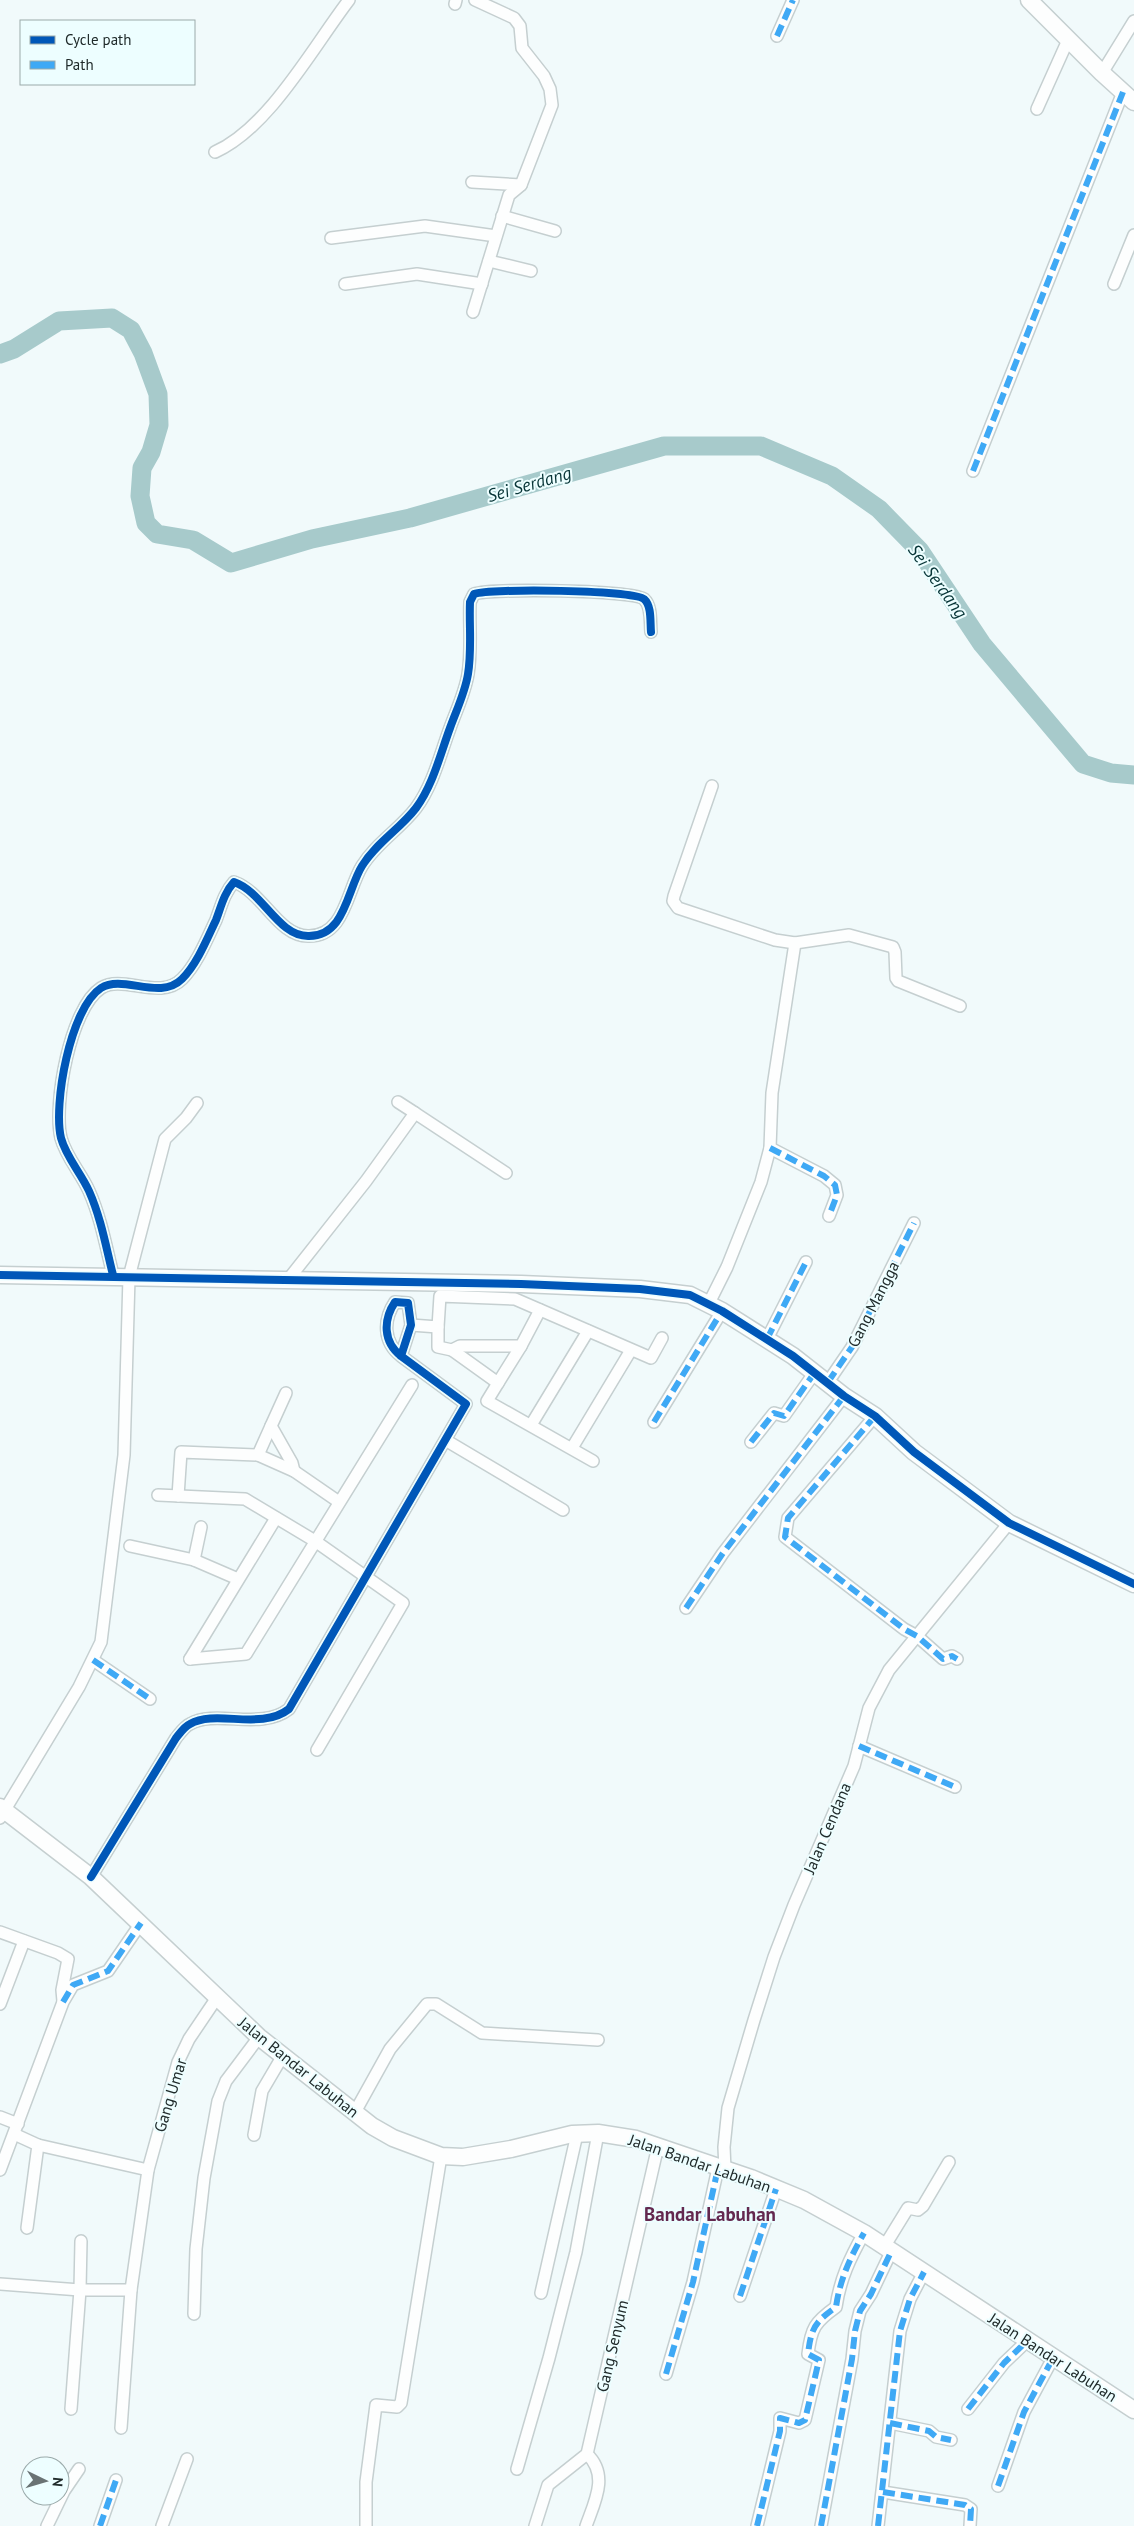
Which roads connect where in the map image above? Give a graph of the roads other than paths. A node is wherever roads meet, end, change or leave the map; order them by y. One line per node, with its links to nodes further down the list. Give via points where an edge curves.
1 (349, 0): 11 (street, via 284,90 253,126)
2 (475, 0): 13 (street, via 514,18 520,26 522,48 550,89 552,105)
3 (793, 0): 6 (street)
4 (1029, 0): 7 (main road)
5 (1134, 21): 8 (street)
6 (777, 36)
7 (1068, 40): 8 (main road); 10 (street)
8 (1102, 73): 9 (main road)
9 (1129, 97): 25 (street)
10 (1037, 109)
11 (215, 152)
12 (472, 182): 13 (street)
13 (521, 185): 14 (street, via 509,195)
14 (502, 216): 15 (street); 17 (street)
15 (555, 230)
16 (1134, 235): 23 (street)
17 (496, 236): 18 (street, via 425,226); 19 (street)
18 (331, 238)
19 (489, 261): 20 (street); 22 (street)
20 (531, 271)
21 (345, 284): 22 (street, via 417,274)
22 (482, 284): 24 (street)
23 (1114, 284)
24 (473, 312)
25 (973, 471)
26 (651, 632): 39 (street, via 649,607 637,596 602,592 474,594 470,602 468,675 429,786 417,807 362,866 342,914 332,928 309,936 294,933 250,891 234,882 198,955 182,979 166,987 111,985 95,994 74,1028 61,1093 59,1130 65,1151 77,1168 98,1213)
27 (712, 786): 28 (street, via 674,896 675,905 769,939)
28 (795, 943): 29 (street, via 849,935 893,948 898,981); 33 (street, via 772,1092)
29 (960, 1006)
30 (398, 1102): 32 (street)
31 (197, 1103): 40 (street, via 165,1139)
32 (415, 1113): 34 (street); 41 (street)
33 (770, 1148): 35 (street, via 835,1185 836,1195); 45 (street)
34 (506, 1173)
35 (828, 1216)
36 (914, 1223): 57 (street, Gang Mangga, via 852,1347)
37 (806, 1262): 51 (street)
38 (0, 1275): 39 (main road)
39 (113, 1275): 40 (main road)
40 (129, 1278): 41 (main road); 88 (street, via 124,1455 106,1610 101,1642)
41 (287, 1281): 42 (main road)
42 (403, 1283): 43 (street); 44 (street); 45 (main road, via 640,1288 673,1292)
43 (395, 1302): 44 (street); 55 (street, via 389,1311 387,1337)
44 (408, 1303): 47 (street)
45 (716, 1307): 51 (main road); 63 (street)
46 (540, 1310): 48 (street, via 515,1299 440,1296); 49 (street); 52 (street)
47 (411, 1326): 48 (street); 55 (street)
48 (438, 1327): 53 (street, via 438,1347)
49 (588, 1331): 54 (street); 64 (street)
50 (662, 1338): 54 (street, via 651,1358)
51 (767, 1338): 56 (main road)
52 (521, 1346): 53 (street, via 460,1346); 58 (street)
53 (452, 1350): 58 (street)
54 (632, 1350): 68 (street)
55 (401, 1356): 66 (street, via 466,1404)
56 (815, 1372): 57 (main road); 67 (street, via 784,1416 774,1413)
57 (828, 1382): 61 (main road)
58 (498, 1383): 64 (street, via 487,1401)
59 (412, 1385): 74 (street)
60 (286, 1393): 65 (street)
61 (844, 1396): 62 (main road); 85 (street, via 723,1553)
62 (875, 1416): 77 (main road, via 914,1452); 86 (street, via 788,1518 785,1537)
63 (654, 1422)
64 (531, 1425): 68 (street)
65 (271, 1426): 69 (street); 71 (street)
66 (447, 1441): 75 (street); 83 (street)
67 (751, 1442)
68 (572, 1448): 70 (street)
69 (258, 1455): 71 (street); 73 (street, via 181,1452)
70 (593, 1461)
71 (294, 1471): 74 (street)
72 (158, 1496): 73 (street)
73 (178, 1496): 76 (street, via 245,1499)
74 (339, 1502): 79 (street)
75 (564, 1510)
76 (276, 1518): 79 (street); 82 (street)
77 (1009, 1523): 84 (main road); 86 (street, Jalan Cendana)
78 (201, 1527): 81 (street)
79 (315, 1541): 82 (street, via 246,1654 190,1659); 83 (street)
80 (130, 1546): 81 (street)
81 (194, 1560): 82 (street)
82 (238, 1579)
83 (367, 1579): 91 (street, via 403,1603); 94 (street, via 289,1709 279,1718 190,1723 176,1738)
84 (1134, 1584)
85 (686, 1608)
86 (917, 1636): 87 (street, via 943,1659 952,1656); 90 (street, Jalan Cendana, via 889,1670 869,1708)
87 (957, 1659)
88 (93, 1660): 89 (street); 93 (street)
89 (150, 1699)
90 (859, 1746): 92 (street); 114 (street, Jalan Cendana, via 854,1766 777,1948 728,2108)
91 (317, 1750)
92 (955, 1787)
93 (2, 1811): 94 (main road, Jalan Bandar Labuhan)
94 (91, 1877): 95 (main road, Jalan Bandar Labuhan)
95 (141, 1924): 98 (main road, Jalan Bandar Labuhan); 99 (street, via 108,1971 74,1985)
96 (0, 1932): 97 (street)
97 (24, 1941): 99 (street, via 68,1959); 100 (street)
98 (216, 1999): 101 (main road, Jalan Bandar Labuhan); 116 (street, Gang Umar, via 178,2062)
99 (63, 2002): 106 (street)
100 (0, 2004)
101 (259, 2037): 103 (main road, Jalan Bandar Labuhan); 128 (street, via 226,2081 218,2101 204,2178 196,2249)
102 (598, 2040): 104 (street, via 482,2033 436,2004 427,2004 390,2050)
103 (282, 2057): 104 (main road, Jalan Bandar Labuhan); 109 (street, via 262,2090)
104 (355, 2112): 112 (main road, Jalan Bandar Labuhan, via 393,2138)
105 (0, 2117): 106 (street)
106 (16, 2129): 110 (street); 115 (street)
107 (598, 2133): 108 (main road, Jalan Bandar Labuhan); 111 (main road, Jalan Bandar Labuhan); 141 (street, via 576,2252)
108 (577, 2134): 112 (main road, Jalan Bandar Labuhan, via 463,2157); 126 (street)
109 (254, 2135)
110 (38, 2145): 116 (street); 118 (street)
111 (658, 2146): 114 (main road, Jalan Bandar Labuhan); 138 (street, Gang Senyum)
112 (441, 2156): 148 (street, via 401,2403 397,2407 376,2404 366,2482)
113 (949, 2162): 121 (street, via 920,2210 911,2208 906,2212)
114 (722, 2169): 117 (main road, Jalan Bandar Labuhan); 131 (street, Jalan Cendana)
115 (0, 2170)
116 (148, 2170): 125 (street, Gang Umar)
117 (776, 2189): 119 (main road, Jalan Bandar Labuhan, via 804,2200); 127 (street)
118 (27, 2228)
119 (864, 2233): 121 (main road, Jalan Bandar Labuhan); 151 (street, via 839,2285 836,2307 816,2322 808,2354 819,2360 805,2420 799,2423 780,2418 780,2431)
120 (81, 2240): 124 (street)
121 (888, 2250): 122 (main road, Jalan Bandar Labuhan); 152 (street, via 854,2331 852,2359)
122 (924, 2272): 129 (main road, Jalan Bandar Labuhan); 135 (street, via 910,2298 900,2331)
123 (0, 2284): 124 (street)
124 (80, 2290): 125 (street); 132 (street)
125 (131, 2290): 136 (street, Gang Umar)
126 (541, 2293)
127 (740, 2296)
128 (194, 2314)
129 (1027, 2341): 130 (main road, Jalan Bandar Labuhan); 133 (street, via 1004,2363)
130 (1053, 2358): 134 (main road, Jalan Bandar Labuhan); 143 (street, via 1024,2412)
131 (666, 2374)
132 (71, 2409)
133 (968, 2409)
134 (1134, 2410)
135 (890, 2423): 137 (street, via 929,2431 936,2437); 144 (street)
136 (121, 2428)
137 (951, 2440)
138 (587, 2454): 149 (street, via 548,2485); 150 (street, via 594,2461 600,2479)
139 (187, 2459): 147 (street)
140 (79, 2469): 145 (street)
141 (517, 2469)
142 (116, 2480): 146 (street)
143 (998, 2486)
144 (883, 2492): 153 (street); 154 (street, via 965,2505 971,2509)
145 (47, 2526)
146 (100, 2526)
147 (162, 2526)
148 (366, 2526)
149 (535, 2526)
150 (586, 2526)
151 (757, 2526)
152 (821, 2526)
153 (878, 2526)
154 (970, 2526)

